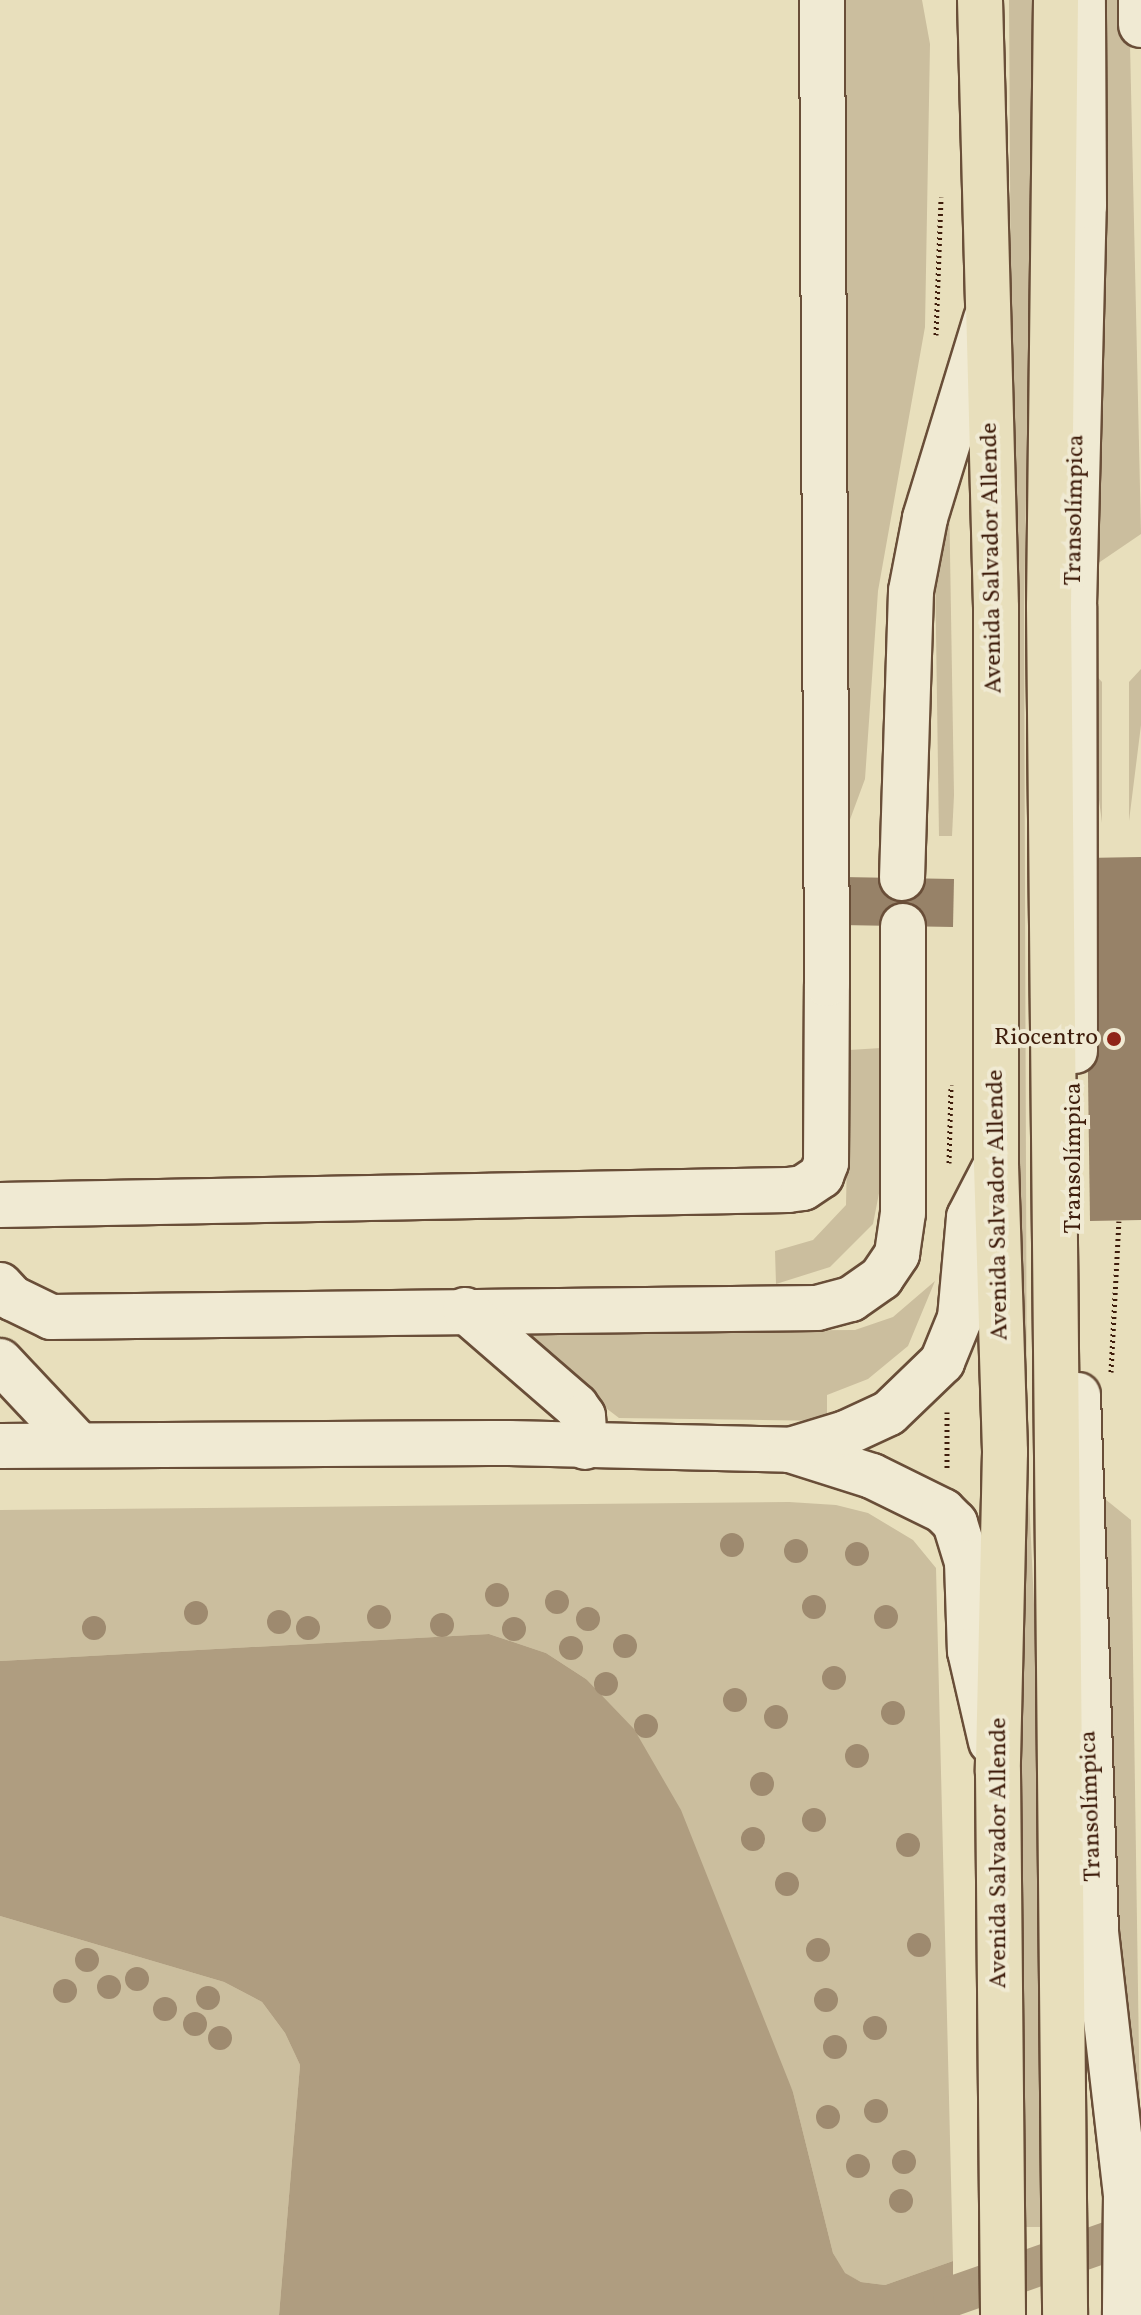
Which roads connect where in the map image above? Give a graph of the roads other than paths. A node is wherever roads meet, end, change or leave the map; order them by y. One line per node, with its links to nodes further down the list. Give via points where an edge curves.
1 (822, 0): 11 (lane, via 827,984 826,1163 821,1176 803,1188 788,1190)
2 (980, 0): 7 (main road, Avenida Salvador Allende)
3 (1056, 0): 21 (main road, via 1049,606)
4 (1083, 0): 22 (lane, Transolímpica, via 1084,206 1074,606 1079,1453 1096,1932 1126,2194)
5 (1141, 0): 6 (lane)
6 (1141, 25)
7 (988, 309): 8 (lane, via 915,566); 10 (main road, Avenida Salvador Allende, via 996,608)
8 (902, 878)
9 (903, 926): 13 (lane, via 903,1213 897,1254 881,1278 851,1299 817,1308)
10 (996, 1165): 18 (lane, via 969,1217 960,1318 942,1362 889,1413); 19 (main road, Avenida Salvador Allende, via 1005,1452)
11 (0, 1205)
12 (0, 1285): 13 (lane, via 12,1298 51,1317)
13 (465, 1310): 17 (lane, via 576,1406 583,1416)
14 (0, 1361): 15 (lane)
15 (77, 1443): 16 (lane); 17 (lane)
16 (0, 1446)
17 (585, 1447): 18 (lane)
18 (790, 1450): 19 (lane, via 872,1476 943,1511 955,1523 967,1562 970,1651)
19 (998, 1772): 20 (main road, Avenida Salvador Allende)
20 (1003, 2315)
21 (1065, 2315)
22 (1125, 2315)

